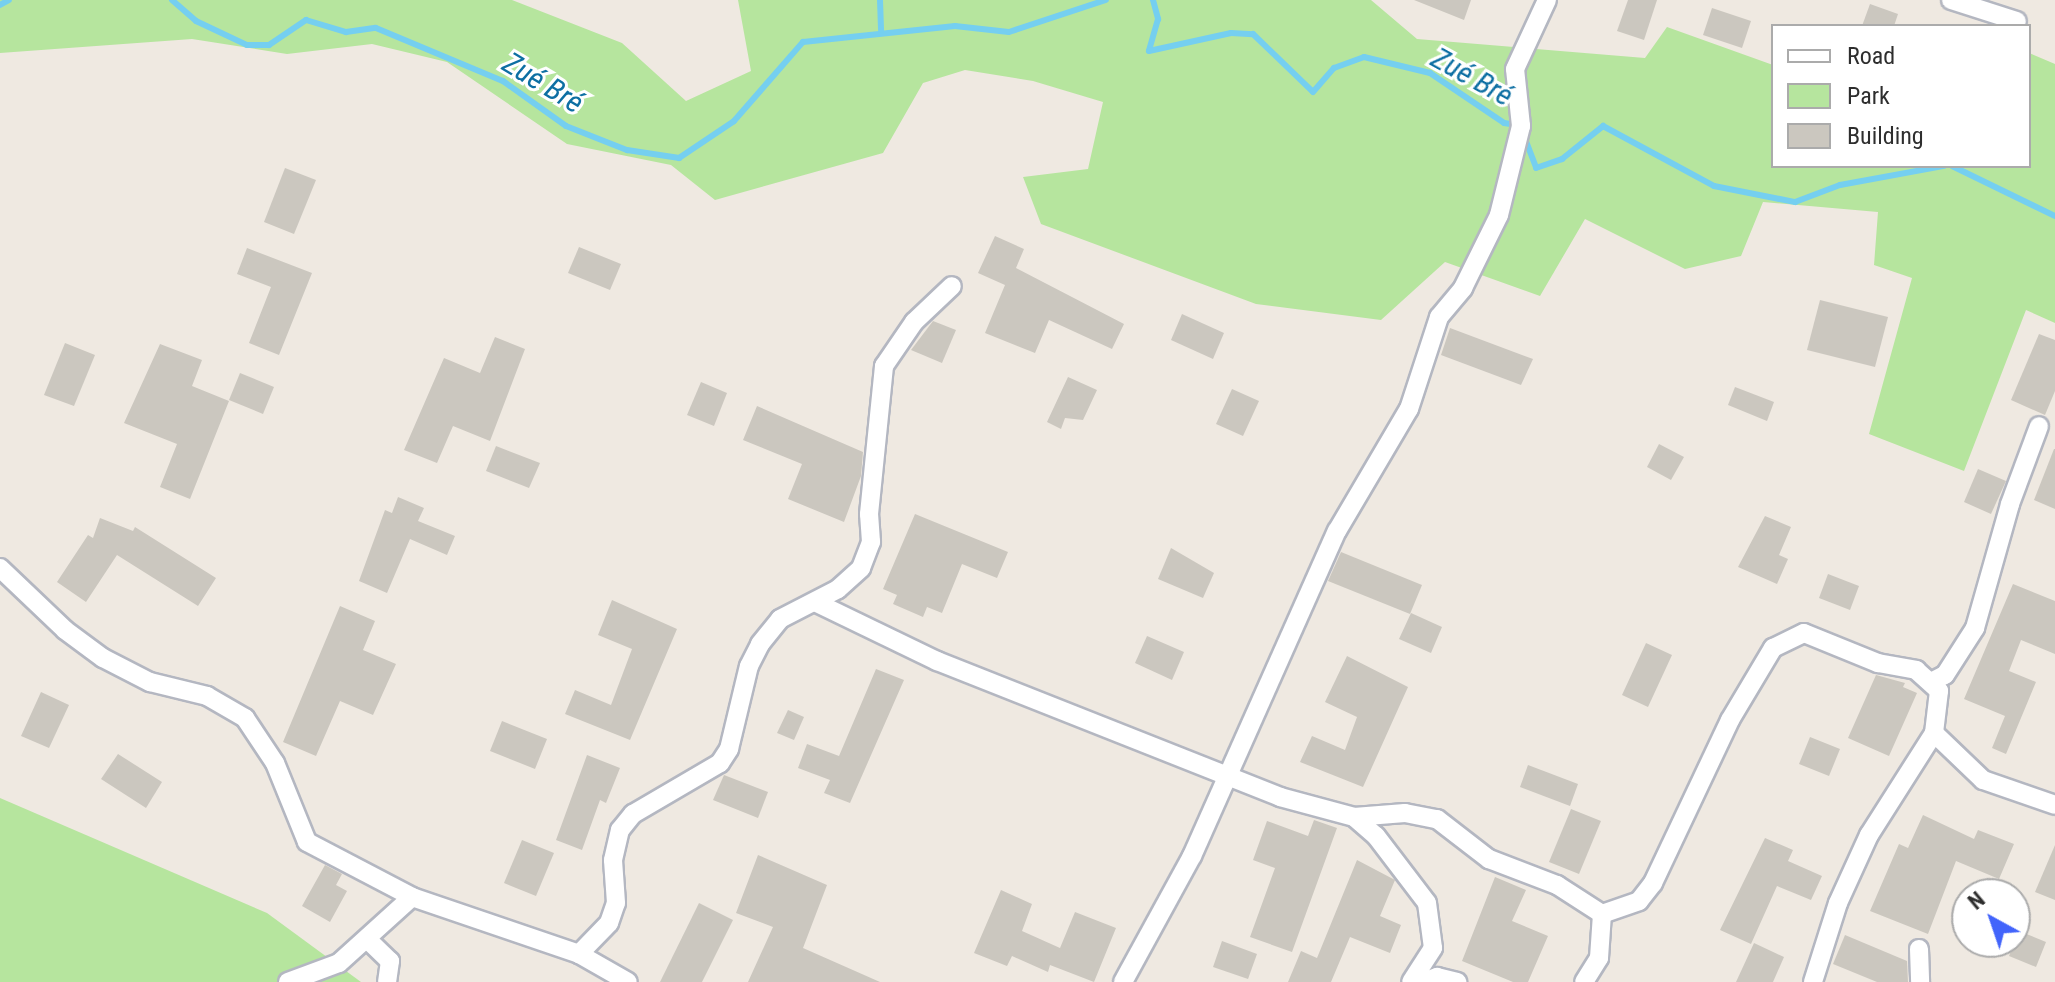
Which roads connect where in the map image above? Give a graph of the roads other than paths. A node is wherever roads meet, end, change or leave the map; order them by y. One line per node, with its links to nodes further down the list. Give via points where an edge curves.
1 (1547, 0): 10 (street, via 1515,69 1521,126 1499,215 1463,288 1439,317 1409,409 1337,531)
2 (1951, 0): 3 (street)
3 (2017, 21)
4 (952, 286): 7 (street, via 914,322 884,366 869,514 871,542 861,568)
5 (2039, 426): 8 (street, via 2010,504 1975,628 1945,675)
6 (0, 568): 13 (street, via 103,658 150,682 207,696 245,718 275,763 307,842)
7 (815, 602): 10 (street, via 937,661); 17 (street, via 780,619 760,644 749,666 729,749 720,763 633,814 620,830 613,860 612,913)
8 (1933, 681): 9 (street, via 1939,691); 14 (street, via 1916,670 1878,663 1804,633 1789,636 1773,648 1730,720 1653,883 1639,901)
9 (1934, 733): 11 (street, via 1983,780); 26 (street, via 1869,835 1838,903)
10 (1228, 777): 12 (street); 21 (street)
11 (2055, 805)
12 (1354, 817): 14 (street, via 1405,813 1437,819 1489,859 1557,885); 22 (street, via 1376,836 1427,903 1433,948)
13 (412, 897): 15 (street); 17 (street)
14 (1602, 914): 25 (street, via 1599,958)
15 (367, 939): 18 (street, via 339,963); 19 (street, via 390,961)
16 (1919, 949): 27 (street)
17 (579, 954): 20 (street)
18 (288, 982)
19 (387, 982)
20 (628, 982)
21 (1123, 982)
22 (1411, 982)
23 (1423, 982): 24 (street, via 1437,977)
24 (1457, 982)
25 (1584, 982)
26 (1813, 982)
27 (1920, 982)

